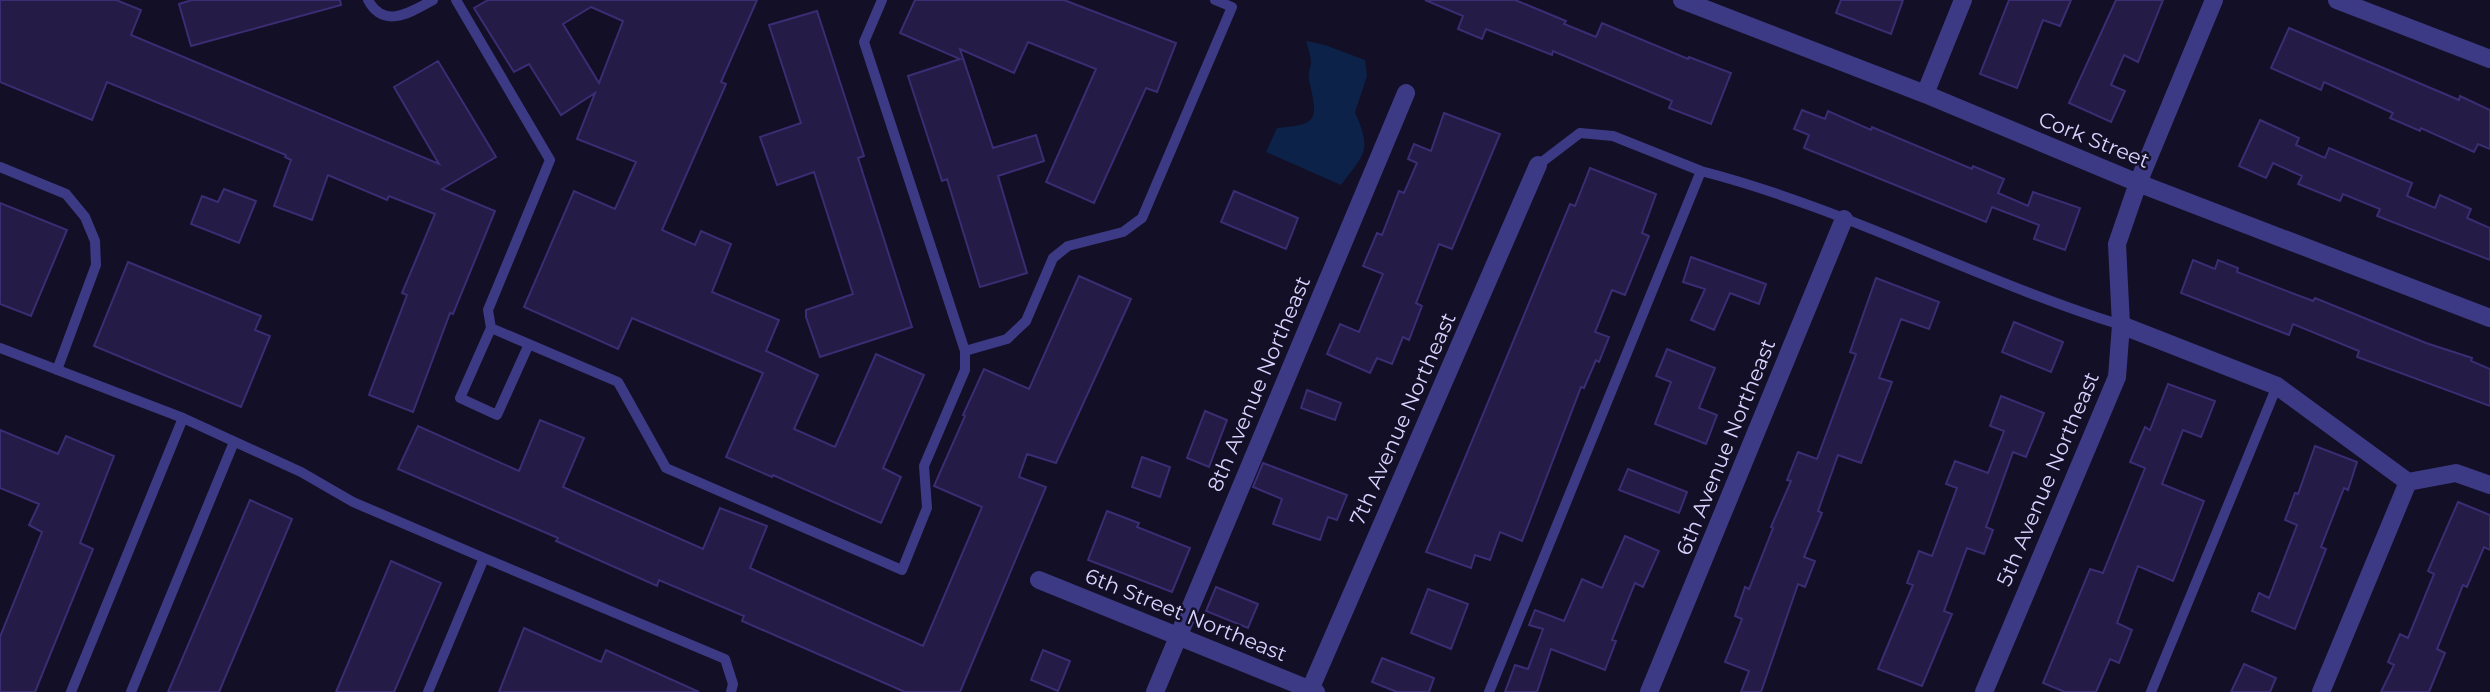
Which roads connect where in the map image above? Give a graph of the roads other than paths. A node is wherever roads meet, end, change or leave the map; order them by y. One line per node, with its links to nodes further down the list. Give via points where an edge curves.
1 (368, 0): 2 (lane, via 384,15 398,17)
2 (432, 0)
3 (456, 0): 20 (lane, via 550,160 488,310)
4 (881, 0): 23 (lane, via 864,42)
5 (1214, 0): 23 (lane, via 1232,7 1142,218 1123,232 1068,246 1053,258 1026,321 1007,339)
6 (1963, 0): 12 (street)
7 (2214, 0): 16 (street, 5th Avenue Northeast)
8 (2337, 0): 10 (street)
9 (1694, 2): 12 (street, Cork Street)
10 (2490, 59)
11 (1406, 93): 32 (street, 8th Avenue Northeast)
12 (1925, 94): 16 (street, Cork Street)
13 (1538, 165): 15 (lane, via 1580,133 1613,136); 33 (street, 7th Avenue Northeast)
14 (0, 167): 24 (lane, via 66,194 85,217 95,241 96,265)
15 (1701, 171): 17 (lane, via 1754,185); 39 (lane)
16 (2138, 183): 18 (street, Cork Street); 19 (street, 5th Avenue Northeast, via 2117,244)
17 (1844, 219): 19 (lane); 40 (street, 6th Avenue Northeast)
18 (2490, 318)
19 (2121, 325): 25 (street); 41 (street, 5th Avenue Northeast, via 2117,377)
20 (491, 328): 21 (lane); 21 (lane, via 460,398 497,415)
21 (529, 344): 23 (lane, via 618,382 666,468 902,570 927,508 924,466 965,370)
22 (0, 348): 24 (lane)
23 (965, 351)
24 (57, 370): 26 (lane)
25 (2277, 386): 28 (street); 42 (lane)
26 (183, 418): 27 (lane); 34 (lane)
27 (234, 442): 30 (lane, via 354,502); 35 (lane)
28 (2407, 482): 29 (street, via 2456,473); 43 (street)
29 (2490, 485)
30 (484, 558): 36 (lane); 37 (lane, via 725,659)
31 (1039, 580): 32 (street, 6th Street Northeast)
32 (1178, 636): 33 (street, 6th Street Northeast); 38 (street, 8th Avenue Northeast)
33 (1311, 691)
34 (71, 692)
35 (131, 692)
36 (428, 692)
37 (731, 692)
38 (1156, 692)
39 (1489, 692)
40 (1649, 692)
41 (1984, 692)
42 (2151, 692)
43 (2321, 692)

